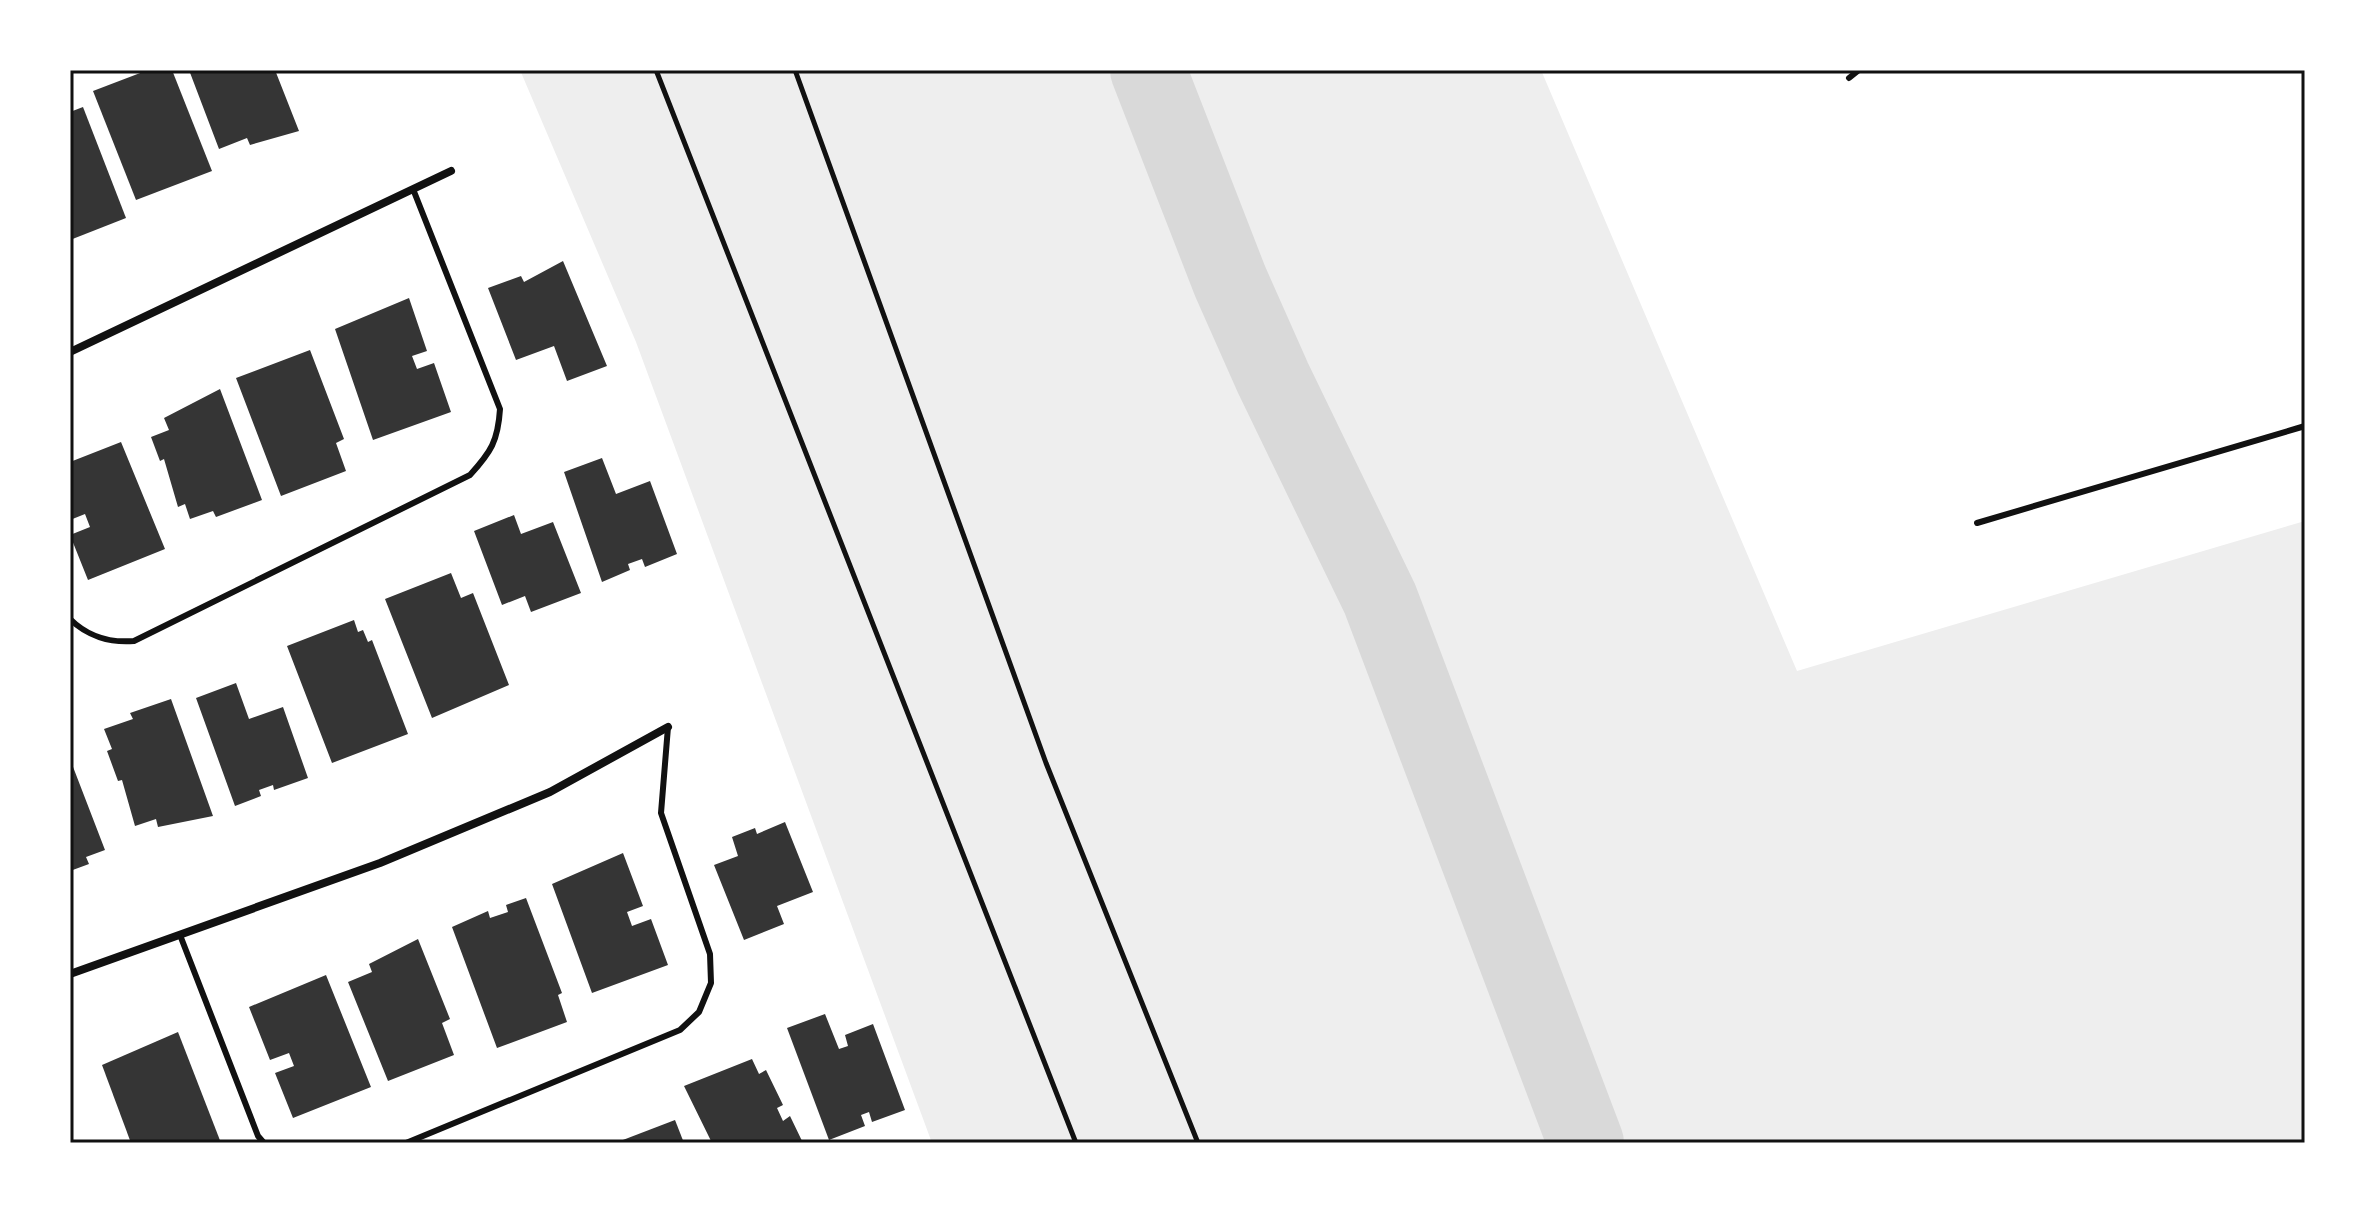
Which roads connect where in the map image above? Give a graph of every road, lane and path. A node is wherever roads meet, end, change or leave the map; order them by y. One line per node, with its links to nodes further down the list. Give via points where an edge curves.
1 (656, 70): 16 (path)
2 (795, 70): 17 (path, via 1046,763)
3 (1859, 70): 4 (lane)
4 (1849, 78)
5 (451, 171): 6 (street)
6 (413, 189): 7 (street); 10 (lane, via 500,409 493,447 484,459 470,475 134,641 95,636)
7 (70, 352)
8 (2305, 426): 9 (lane)
9 (1977, 523)
10 (70, 619)
11 (668, 727): 12 (street, via 550,792 380,863); 15 (lane, via 661,813 710,954 711,983 699,1012 680,1030)
12 (180, 935): 13 (street); 14 (lane)
13 (70, 974)
14 (264, 1143)
15 (406, 1143)
16 (1076, 1143)
17 (1198, 1143)

